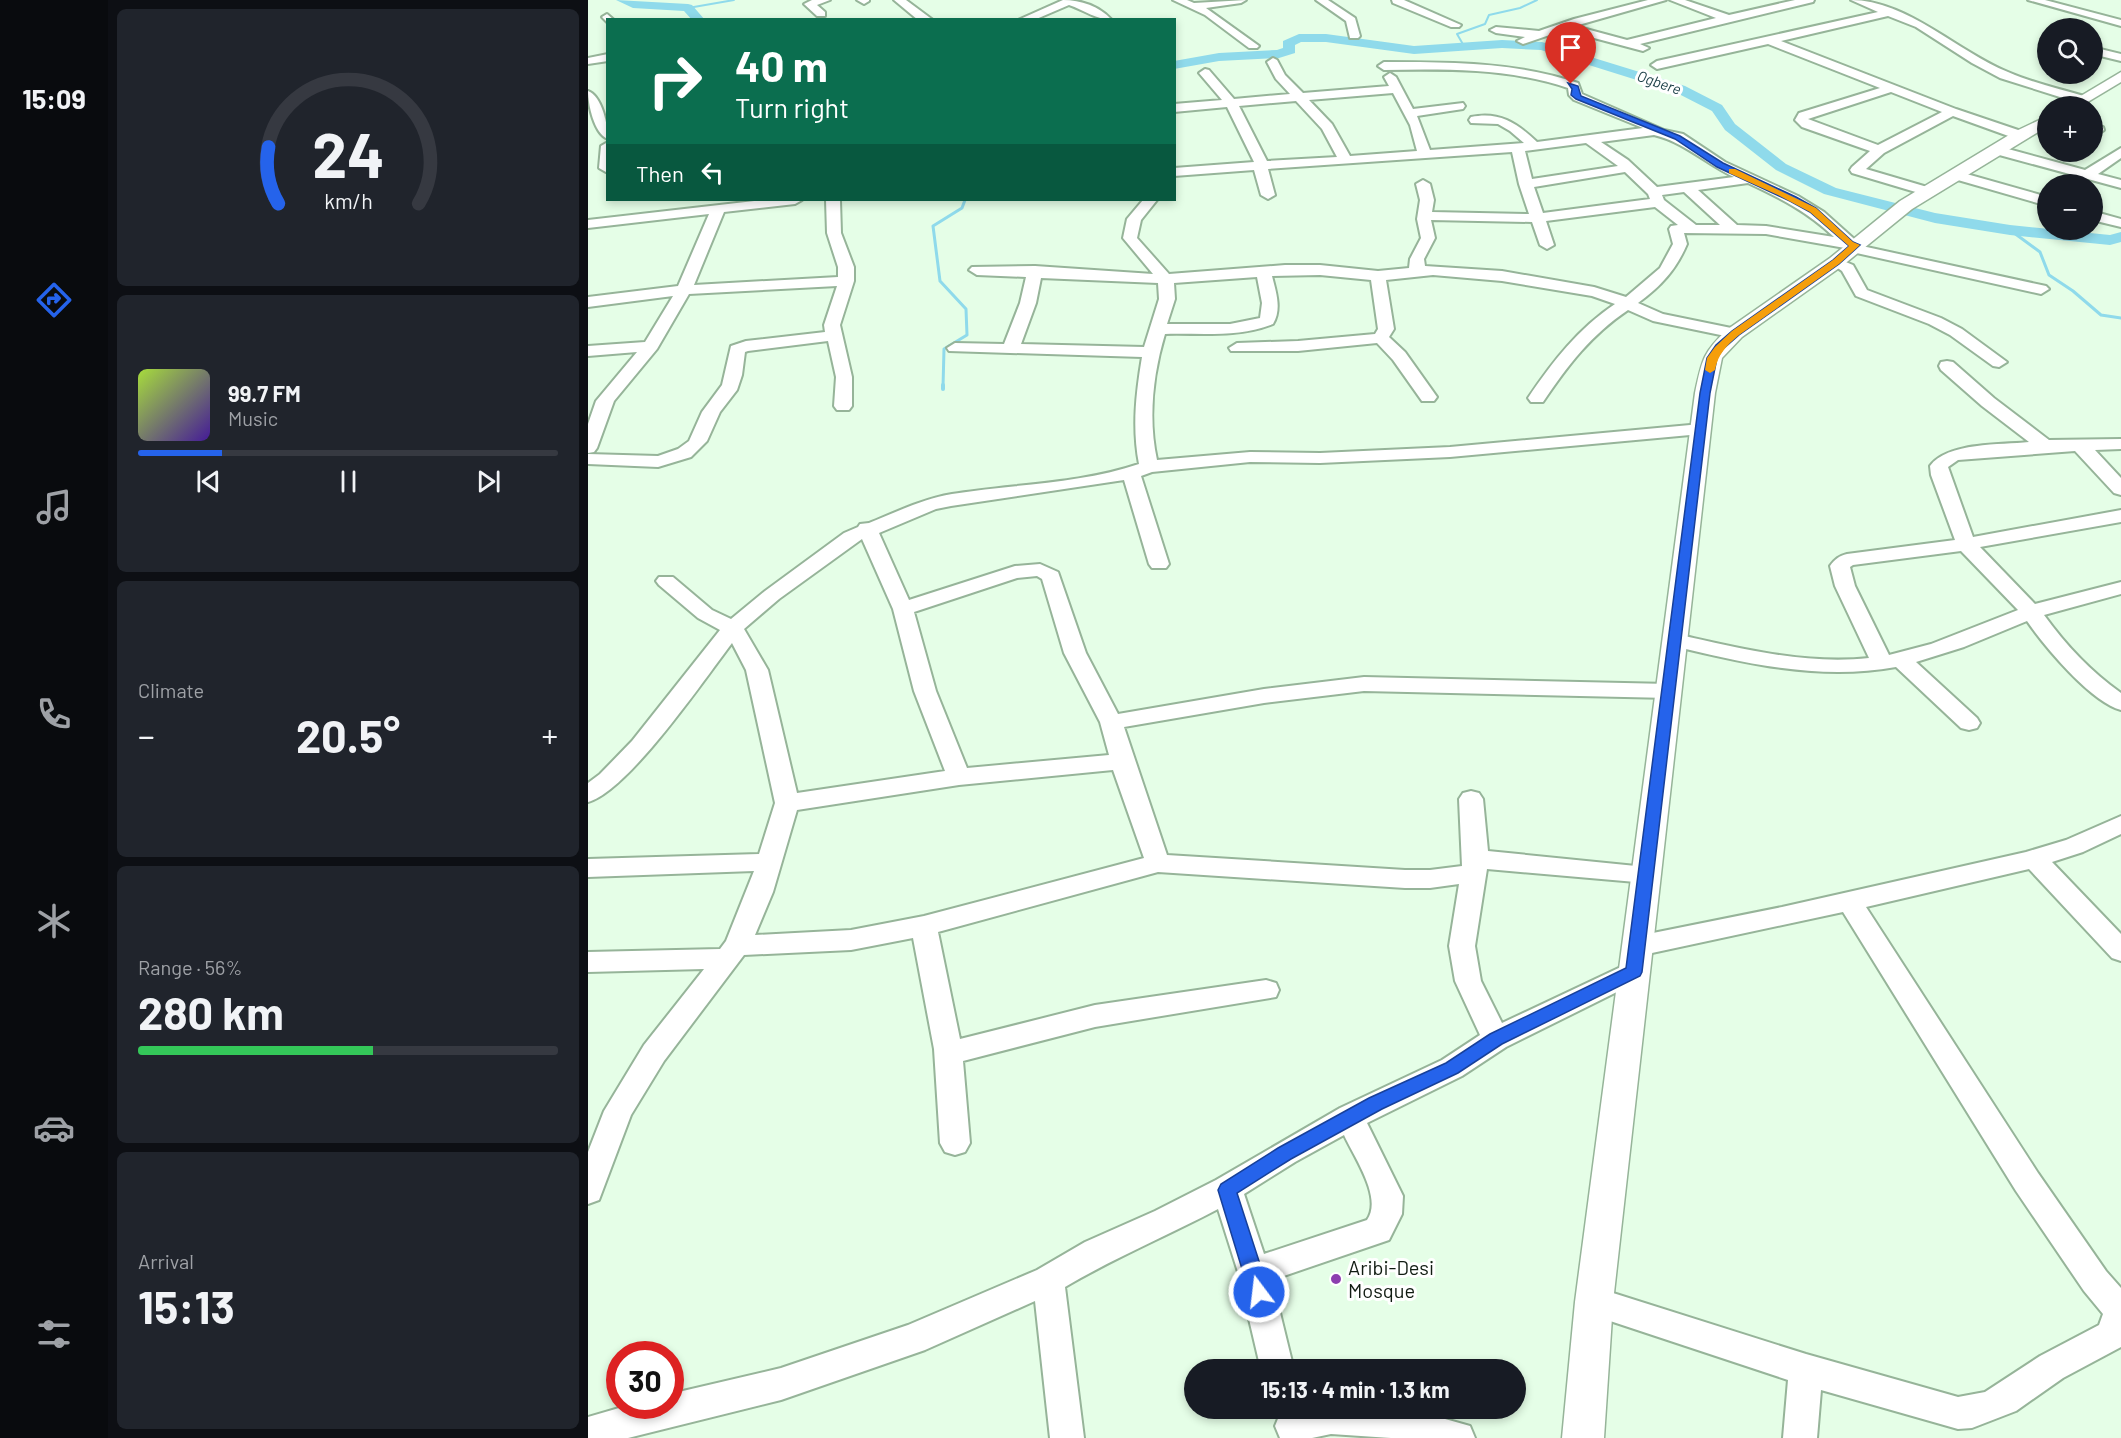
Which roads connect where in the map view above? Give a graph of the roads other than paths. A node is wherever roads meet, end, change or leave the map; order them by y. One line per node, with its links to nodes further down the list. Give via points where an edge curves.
1 (825, 0): 14 (street, via 809,4)
2 (898, 0): 16 (street, via 910,16)
3 (1178, 0): 13 (street)
4 (1241, 0): 13 (street)
5 (1321, 0): 25 (street, via 1350,20)
6 (1661, 0): 22 (street)
7 (1675, 0): 19 (street)
8 (1809, 0): 19 (street)
9 (1856, 0): 15 (street)
10 (2033, 0): 20 (street)
11 (1070, 1): 17 (street); 18 (street)
12 (1404, 1): 21 (street)
13 (1194, 6): 29 (street)
14 (821, 14)
15 (1889, 14): 26 (street); 42 (street, via 1920,26 2004,75)
16 (919, 18)
17 (1028, 18)
18 (1105, 18)
19 (1727, 19): 26 (street); 28 (street)
20 (2121, 23)
21 (1455, 25)
22 (1562, 26): 24 (street); 28 (street)
23 (1496, 30): 24 (street)
24 (1541, 35): 27 (street)
25 (1354, 36)
26 (1775, 38): 34 (street); 39 (street, via 1834,67)
27 (1523, 42)
28 (1630, 43): 34 (street)
29 (1253, 46)
30 (2103, 53): 32 (street)
31 (606, 57): 33 (street)
32 (2121, 58)
33 (588, 61)
34 (1676, 61): 36 (street)
35 (1273, 62): 44 (street)
36 (1657, 65)
37 (1205, 73): 45 (street)
38 (2121, 76): 43 (main road)
39 (1893, 88): 48 (street); 59 (street, via 1803,116 1801,120)
40 (1396, 89): 44 (street); 49 (street); 54 (street, via 1382,61 1550,79 1574,86 1578,98)
41 (588, 95): 50 (street)
42 (2059, 96)
43 (2088, 96)
44 (1298, 97): 45 (street); 63 (street, via 1321,118)
45 (1232, 104): 47 (street); 64 (street)
46 (1460, 106): 49 (street)
47 (1176, 108)
48 (1952, 112): 55 (street); 59 (street)
49 (1409, 113): 62 (street)
50 (598, 118): 53 (street)
51 (1475, 120): 57 (street, via 1503,120)
52 (2037, 126): 55 (main road)
53 (606, 132)
54 (1664, 133): 56 (street, via 1643,131); 72 (street, via 1678,137)
55 (2019, 135): 60 (main road)
56 (1590, 140): 57 (street); 66 (street)
57 (1534, 146): 58 (street)
58 (1518, 148): 62 (street); 75 (street)
59 (1879, 150): 78 (street, via 1857,171)
60 (1997, 150): 69 (street); 71 (main road)
61 (2121, 152): 70 (street)
62 (1424, 153): 63 (street)
63 (1346, 160): 64 (street)
64 (1262, 167): 68 (street); 79 (street)
65 (606, 168): 67 (street)
66 (1628, 168): 75 (street); 80 (street)
67 (588, 171)
68 (1176, 172)
69 (2083, 174)
70 (2088, 174)
71 (1956, 175): 78 (main road); 81 (street)
72 (1748, 179): 77 (street); 96 (street, via 1813,210)
73 (2103, 179): 76 (street)
74 (1423, 184): 88 (street, via 1427,200)
75 (1526, 184): 89 (street)
76 (2121, 184)
77 (1687, 187): 80 (street); 94 (street)
78 (1929, 192): 96 (main road)
79 (1268, 195)
80 (1656, 197): 89 (street); 93 (street)
81 (2037, 199)
82 (660, 201): 87 (street)
83 (769, 201): 86 (street)
84 (833, 201): 103 (street, via 834,233 846,267)
85 (1149, 201): 102 (street, via 1134,219 1130,238)
86 (718, 210): 87 (street); 104 (street)
87 (668, 216): 92 (street)
88 (1424, 216): 89 (street); 99 (street, via 1428,238 1417,259)
89 (1538, 218): 95 (street)
90 (2103, 218): 91 (street)
91 (2120, 223)
92 (588, 224)
93 (1692, 229): 94 (street); 107 (street, via 1676,229 1680,244 1670,268)
94 (1735, 231): 96 (street, via 1766,230)
95 (1547, 245)
96 (1848, 250): 105 (street, via 1974,272); 109 (main road); 118 (street, via 1848,268 1861,293 1935,321)
97 (976, 270): 98 (street)
98 (1035, 271): 102 (street); 114 (street)
99 (1417, 271): 101 (street); 107 (street, via 1516,278 1594,292)
100 (1263, 272): 101 (street, via 1320,270); 102 (street); 108 (street, via 1269,295 1267,321 1253,326)
101 (1378, 276): 111 (street, via 1386,329)
102 (1165, 279): 108 (street, via 1167,299)
103 (846, 281): 104 (street); 110 (street, via 832,325)
104 (684, 290): 106 (street); 112 (street)
105 (2041, 290)
106 (588, 302)
107 (1627, 304): 109 (street, via 1659,318); 121 (street, via 1596,325 1567,354)
108 (1158, 329): 117 (street)
109 (1735, 333): 123 (main road, via 1712,358)
110 (833, 336): 122 (street, via 844,377); 128 (street, via 737,349 728,391 711,413 696,444 684,453 657,461)
111 (1382, 338): 115 (street); 120 (street, via 1400,356)
112 (651, 346): 116 (street); 127 (street, via 605,401)
113 (955, 348): 114 (street)
114 (1011, 348): 117 (street)
115 (1237, 348)
116 (588, 351)
117 (1151, 352): 129 (street)
118 (1999, 362)
119 (1947, 366): 126 (street)
120 (1428, 397)
121 (1537, 398)
122 (843, 406)
123 (1701, 429): 129 (street, via 1450,452 1250,457); 140 (main road)
124 (2121, 444): 125 (street)
125 (2080, 445): 126 (street); 130 (street)
126 (2045, 446): 133 (street, via 1954,455 1939,466)
127 (588, 448)
128 (588, 459)
129 (1140, 470): 132 (street, via 951,500); 134 (street)
130 (2121, 489)
131 (2121, 516): 133 (street)
132 (867, 528): 137 (street); 139 (street, via 838,545)
133 (1966, 544): 138 (street); 141 (street, via 1847,560 1840,566 1845,586)
134 (1159, 564)
135 (666, 581): 139 (street, via 705,614)
136 (2121, 588): 138 (street)
137 (903, 609): 145 (street, via 1015,572 1040,570 1051,576 1075,653); 148 (street, via 925,691)
138 (2031, 612): 141 (street, via 1947,645); 142 (street, via 2052,641)
139 (733, 628): 149 (street, via 640,746 608,780); 151 (street, via 758,670)
140 (1676, 640): 141 (street, via 1790,663 1840,666); 143 (main road)
141 (1891, 661): 146 (street)
142 (2111, 685): 144 (street)
143 (1669, 691): 145 (street, via 1364,684); 158 (main road)
144 (2121, 703)
145 (1111, 722): 147 (street)
146 (1969, 723)
147 (1122, 761): 148 (street); 155 (street)
148 (959, 777): 151 (street)
149 (588, 794)
150 (1470, 799): 156 (street)
151 (788, 803): 154 (street)
152 (2121, 824): 153 (street, via 2086,842)
153 (2034, 860): 159 (street); 161 (street)
154 (770, 862): 157 (street); 162 (street)
155 (1158, 862): 156 (street, via 1405,879 1430,879); 160 (street)
156 (1476, 866): 158 (street); 166 (street, via 1462,946 1468,981)
157 (588, 868)
158 (1647, 874): 163 (main road)
159 (1850, 902): 163 (street); 175 (street, via 2027,1182 2095,1281)
160 (924, 926): 162 (street, via 851,940); 167 (street)
161 (2121, 951)
162 (732, 953): 164 (street); 171 (street, via 654,1053 618,1111)
163 (1636, 959): 166 (street); 174 (main road)
164 (588, 962)
165 (1266, 990): 167 (street, via 1095,1016 965,1050)
166 (1496, 1039): 168 (street, via 1452,1068)
167 (948, 1049): 169 (street)
168 (1350, 1118): 170 (street); 172 (street, via 1388,1196 1386,1219 1378,1230)
169 (955, 1143)
170 (1227, 1190): 172 (street); 173 (street, via 1096,1252)
171 (588, 1191)
172 (1254, 1272): 176 (street)
173 (1048, 1280): 179 (street, via 913,1339 854,1360 781,1384); 180 (street)
174 (1594, 1302): 177 (street); 182 (main road)
175 (2121, 1310): 177 (street, via 2112,1335 2044,1371 2006,1400 1979,1412 1958,1413)
176 (1275, 1359)
177 (1806, 1370): 183 (street)
178 (1292, 1424): 181 (street, via 1331,1417 1385,1420)
179 (588, 1434)
180 (1067, 1438)
181 (1458, 1438)
182 (1582, 1438)
183 (1800, 1438)

